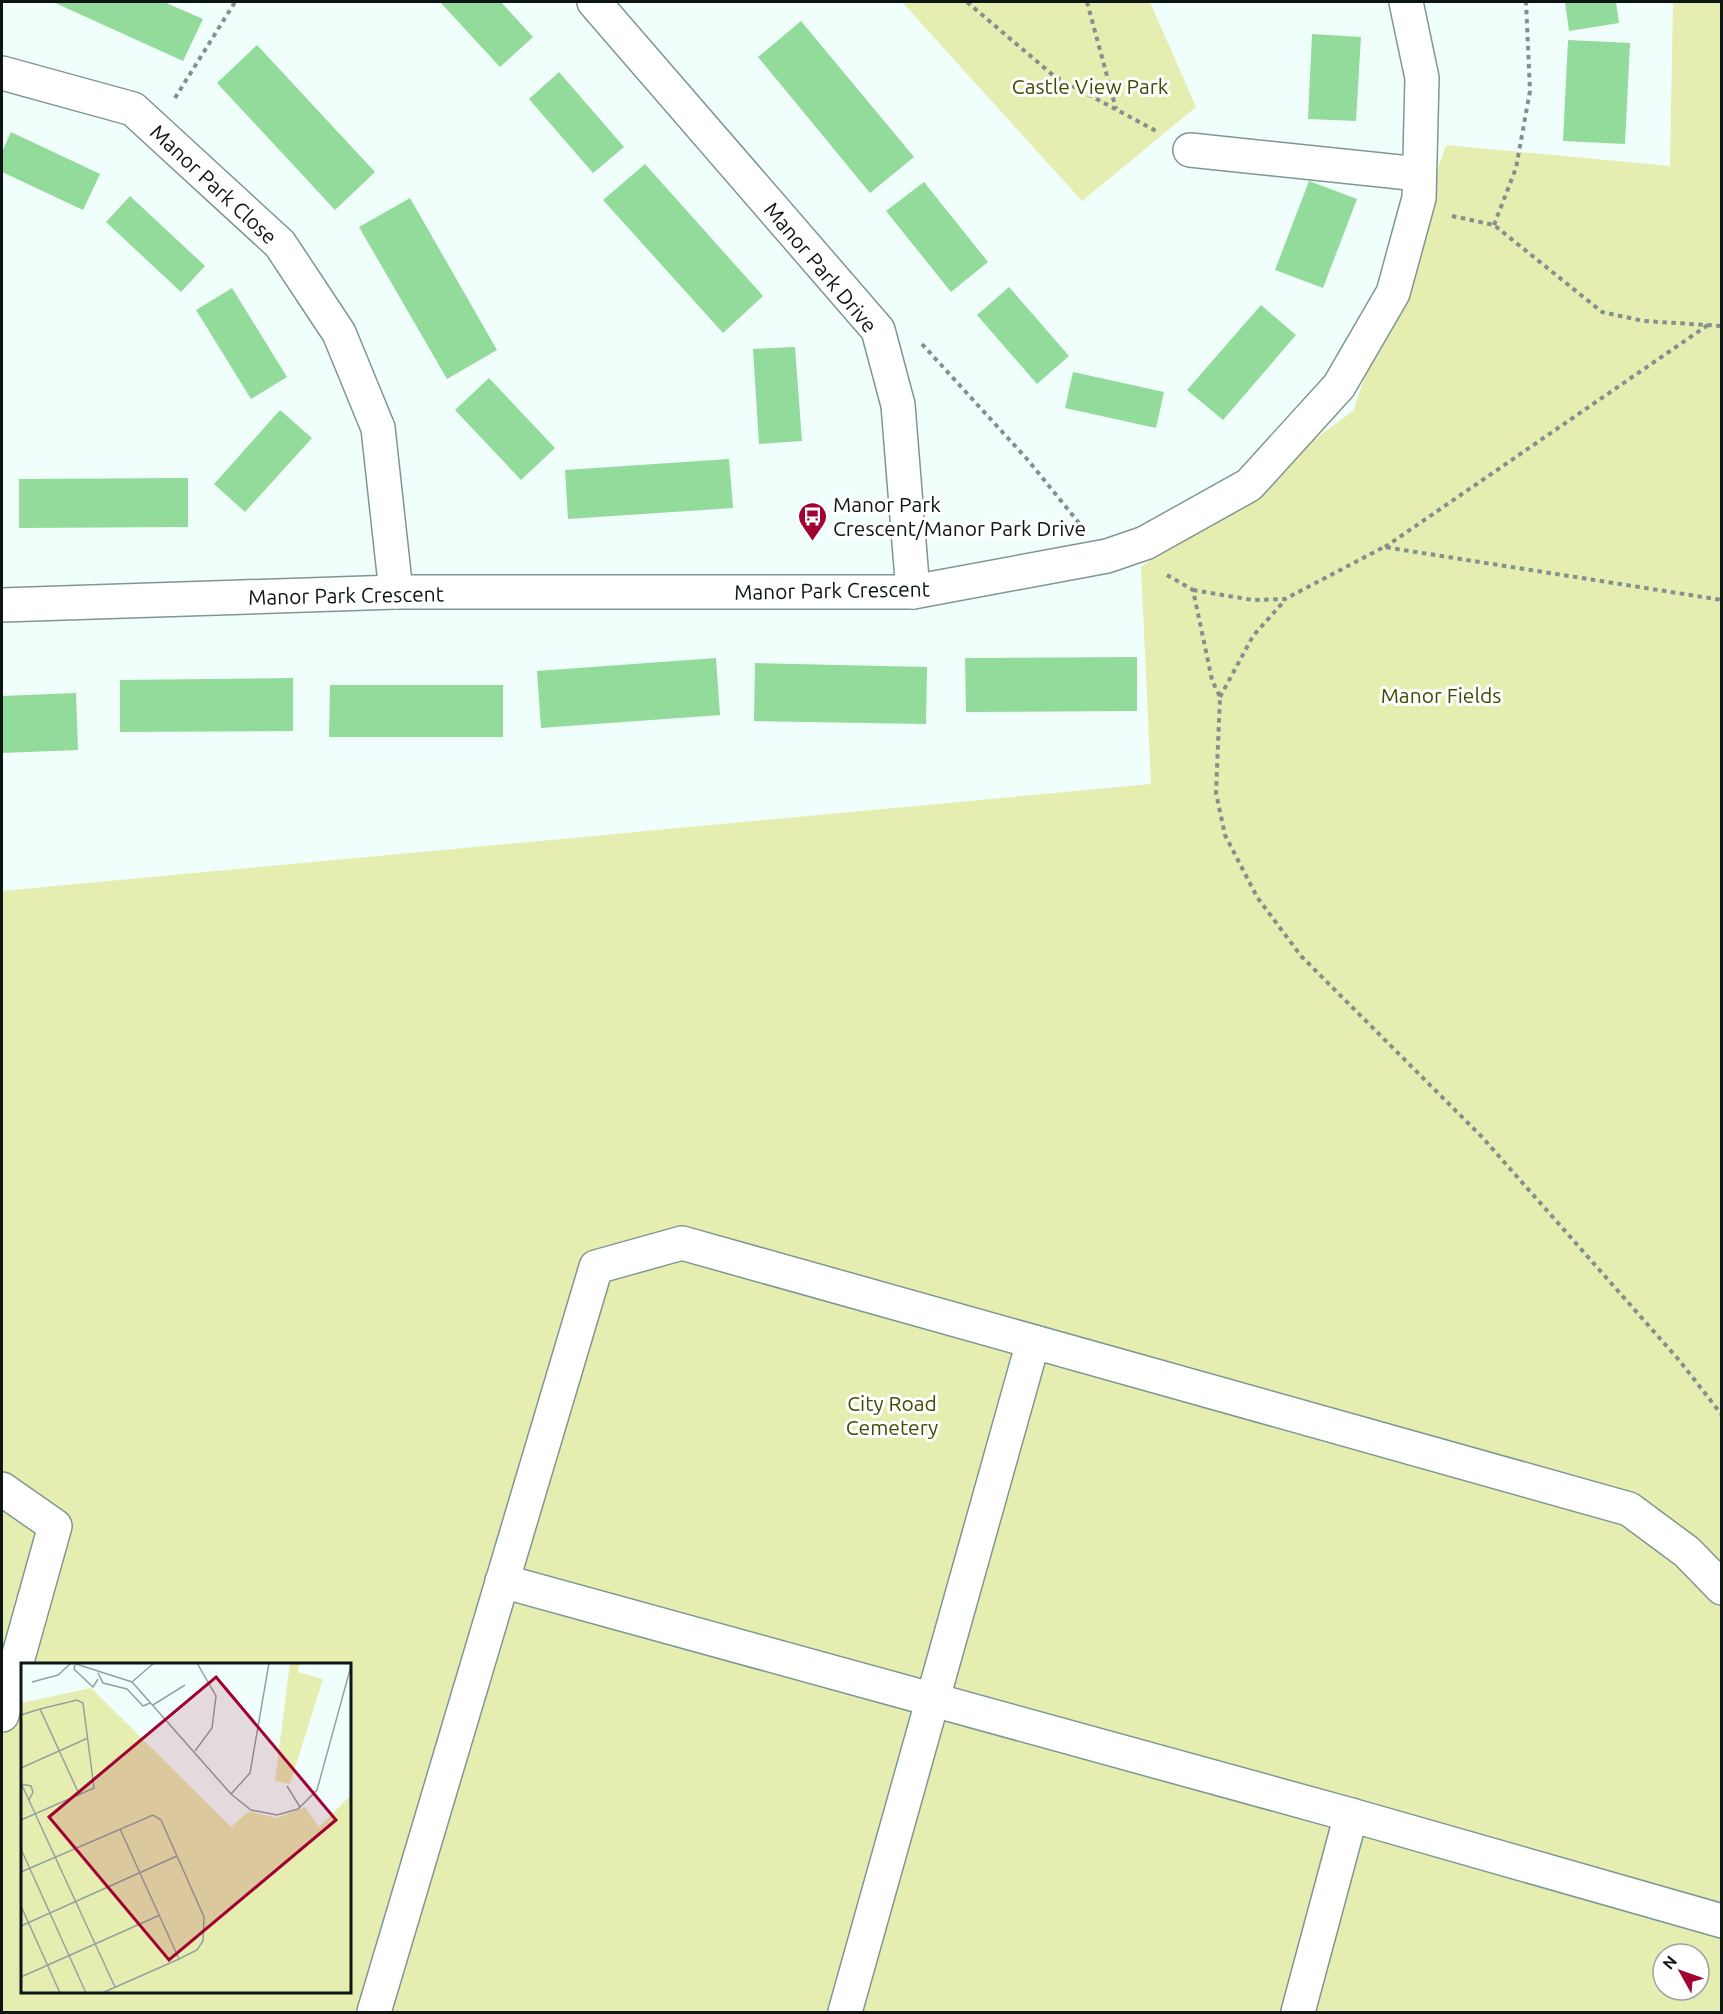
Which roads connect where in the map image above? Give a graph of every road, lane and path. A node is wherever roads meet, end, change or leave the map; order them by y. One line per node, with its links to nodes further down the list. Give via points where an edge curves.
1 (235, 2): 9 (path)
2 (594, 2): 16 (street, Manor Park Drive)
3 (967, 2): 8 (path, via 1054,76)
4 (1087, 2): 8 (path)
5 (1406, 2): 11 (street, Manor Park Crescent, via 1422,78)
6 (1526, 2): 13 (path, via 1530,91 1516,168)
7 (2, 73): 9 (street, Manor Park Close, via 133,109)
8 (1116, 110): 10 (path)
9 (155, 129): 21 (street, Manor Park Close, via 280,244 339,333 378,428)
10 (1190, 150): 11 (street)
11 (1419, 174): 12 (street, Manor Park Crescent)
12 (1416, 208): 13 (path); 17 (street, Manor Park Crescent, via 1393,293 1339,386 1249,485)
13 (1494, 225): 14 (path, via 1602,312 1644,321)
14 (1708, 325): 15 (path); 18 (path)
15 (1722, 326)
16 (878, 330): 19 (path, via 920,341 1027,459); 22 (street, Manor Park Drive, via 898,405)
17 (1145, 543): 19 (street, Manor Park Crescent); 20 (path, via 1161,571)
18 (1384, 547): 23 (path); 24 (path)
19 (1107, 556): 22 (street, Manor Park Crescent)
20 (1193, 590): 23 (path, via 1253,600); 26 (path, via 1212,680)
21 (396, 592): 22 (street, Manor Park Crescent); 25 (street, Manor Park Crescent)
22 (913, 592)
23 (1285, 599): 26 (path, via 1254,636)
24 (1722, 600)
25 (2, 605)
26 (1220, 697): 28 (path, via 1216,793 1225,835 1257,897 1301,956 1482,1137 1679,1360)
27 (1033, 1342): 30 (street, via 682,1243 596,1267); 31 (street, via 1629,1509 1687,1552); 33 (street)
28 (1722, 1415)
29 (2, 1489): 32 (street, via 56,1526)
30 (502, 1581): 33 (street); 37 (street)
31 (1722, 1588)
32 (8, 1668): 34 (street)
33 (932, 1700): 35 (street); 38 (street)
34 (2, 1715)
35 (1351, 1815): 36 (street); 39 (street)
36 (1722, 1921)
37 (374, 2013)
38 (845, 2013)
39 (1298, 2013)

